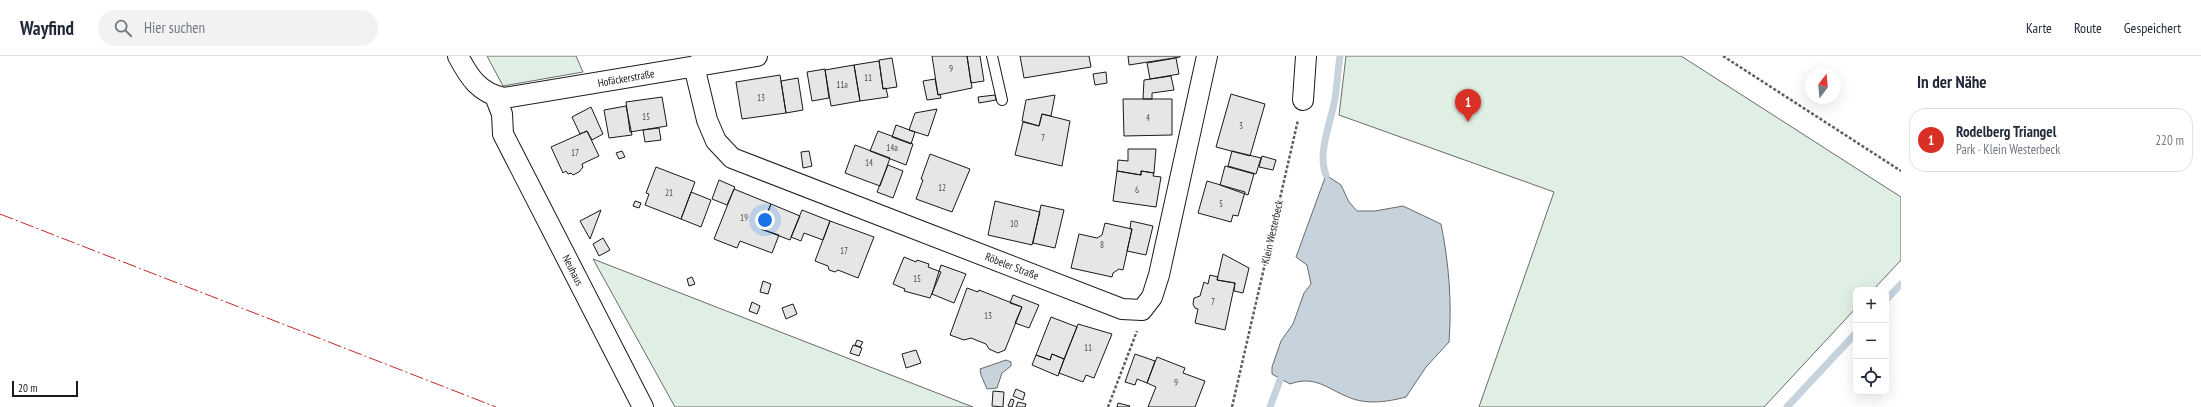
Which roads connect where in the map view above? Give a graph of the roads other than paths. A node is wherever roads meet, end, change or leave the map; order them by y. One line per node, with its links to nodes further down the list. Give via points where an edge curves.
1 (458, 56): 7 (street, via 474,82)
2 (757, 56): 6 (street, Hofäckerstraße)
3 (992, 56): 8 (lane)
4 (1206, 56): 6 (street, Röbeler Straße, via 1159,275 1152,297 1142,310 1122,309 732,158 716,141 706,120)
5 (1306, 56): 9 (street)
6 (694, 66): 7 (street, Hofäckerstraße, via 519,97)
7 (495, 96): 10 (street, Neuhaus, via 502,114 504,134)
8 (1002, 100)
9 (1303, 100)
10 (643, 407)

